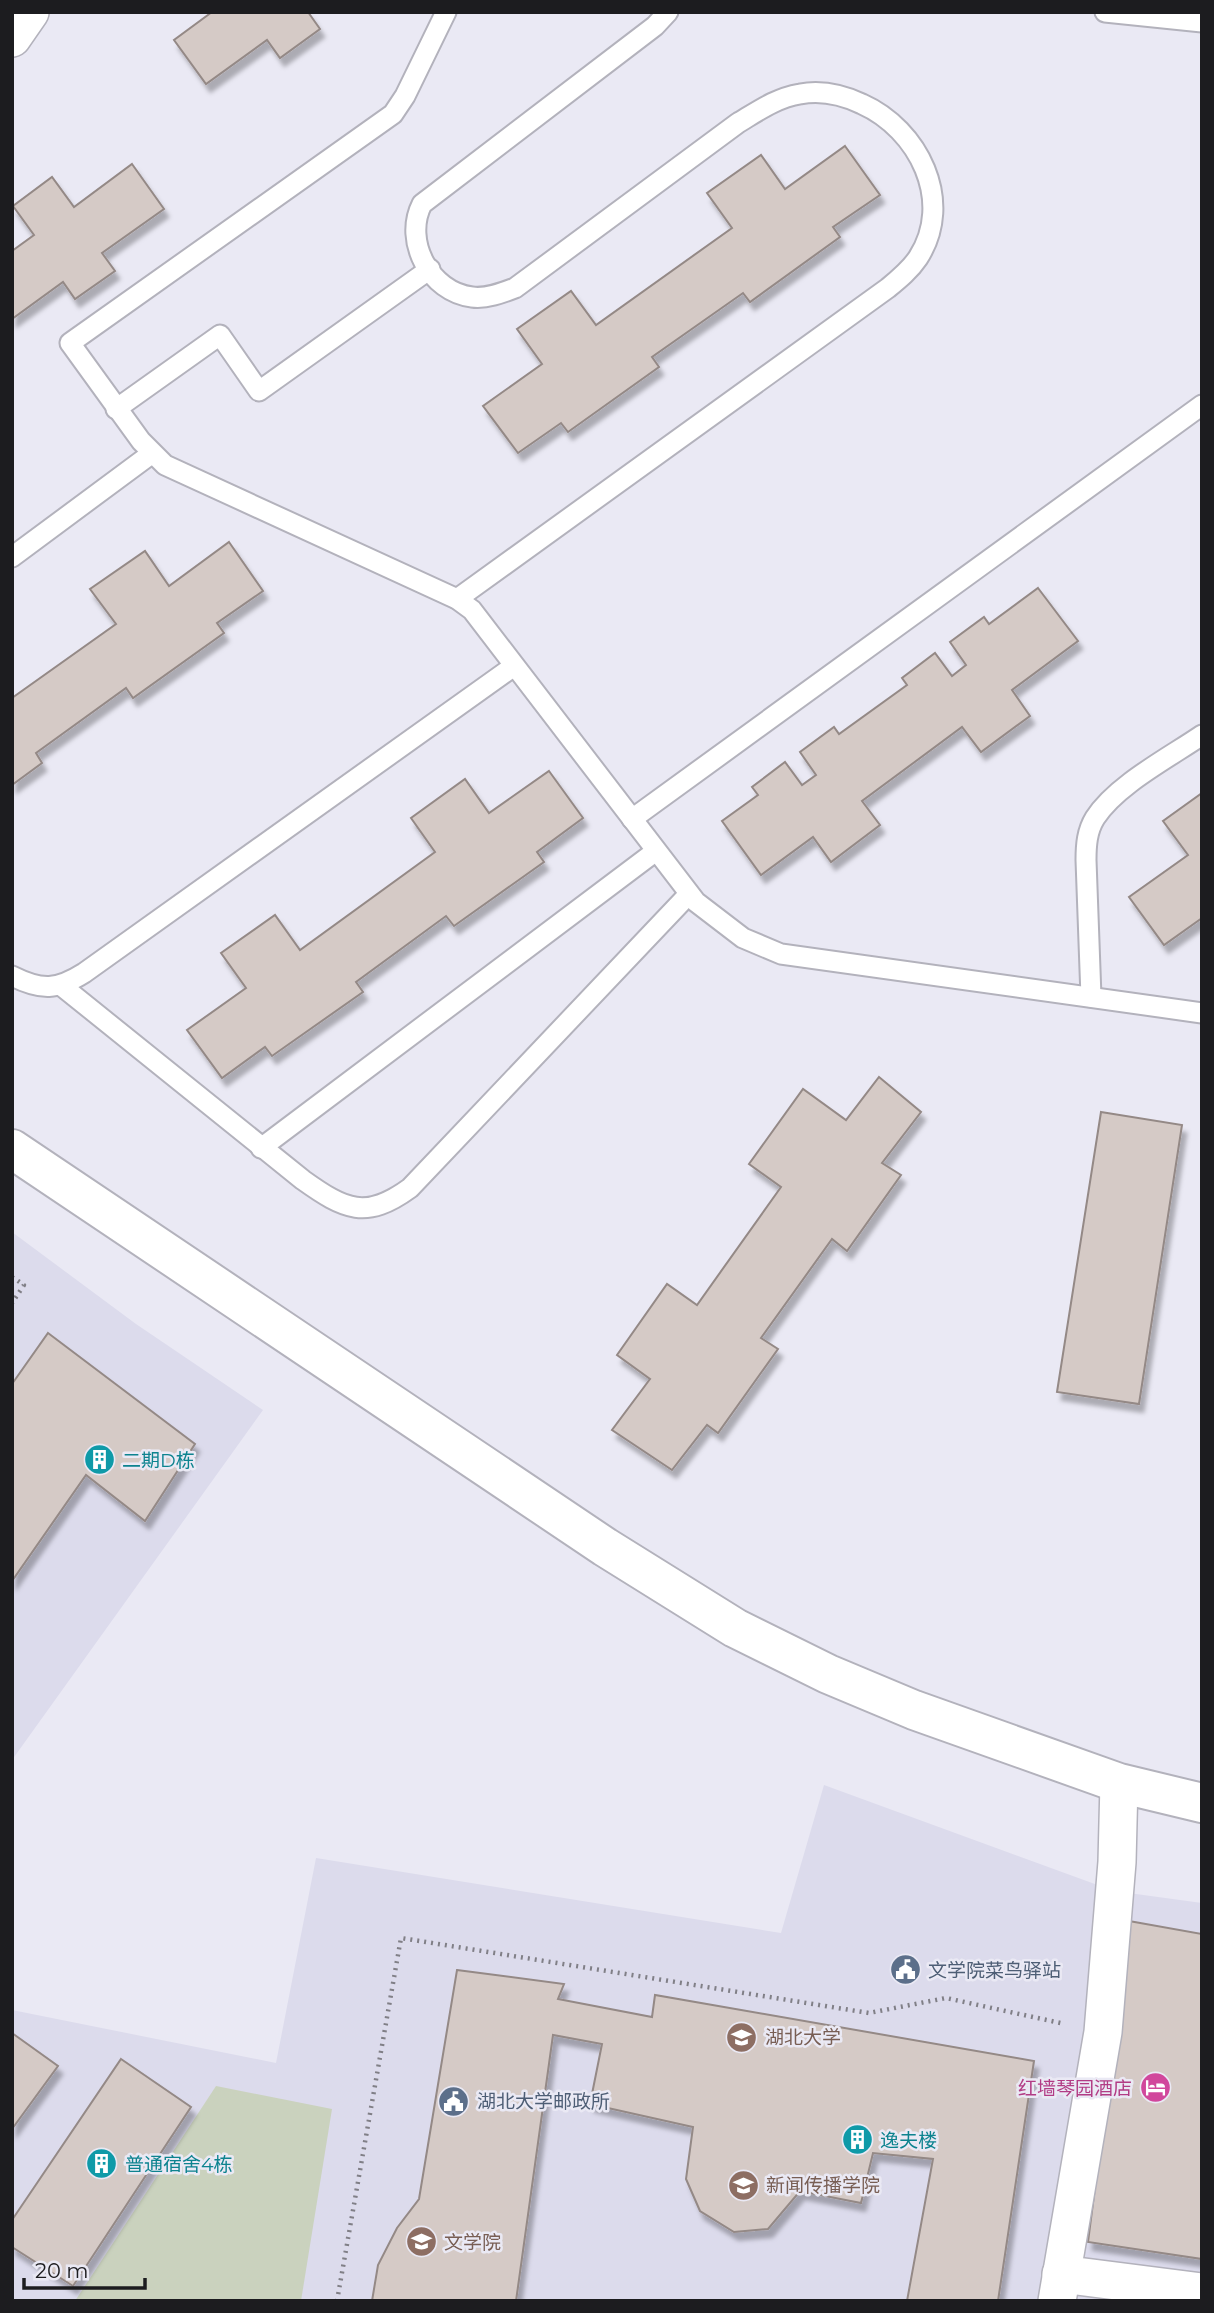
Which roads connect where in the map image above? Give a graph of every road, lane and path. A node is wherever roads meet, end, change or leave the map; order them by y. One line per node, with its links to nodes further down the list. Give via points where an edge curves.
1 (30, 12): 6 (street)
2 (446, 12): 9 (lane, via 393,114 70,343)
3 (668, 12): 7 (lane, via 422,204 414,240)
4 (1105, 12): 5 (lane)
5 (1202, 22)
6 (12, 38)
7 (430, 269): 9 (lane, via 259,391 220,335); 12 (lane, via 447,288 472,297 515,288 738,123 773,101 802,93 829,93 879,111 916,148 931,184 926,241 907,272)
8 (1202, 405): 15 (lane)
9 (116, 409): 10 (lane)
10 (151, 454): 11 (lane); 12 (lane, via 165,465)
11 (12, 557)
12 (457, 599): 13 (lane, via 472,610)
13 (514, 666): 15 (lane); 19 (lane)
14 (1202, 735): 20 (lane, via 1133,782 1094,819 1086,860)
15 (632, 819): 16 (lane)
16 (656, 850): 17 (lane); 22 (lane)
17 (689, 894): 20 (lane, via 722,925 781,954); 22 (lane, via 410,1188 391,1202 364,1210 327,1198)
18 (12, 976): 19 (lane, via 32,984)
19 (63, 987): 22 (lane)
20 (1091, 997): 21 (lane)
21 (1202, 1013)
22 (261, 1148)
23 (12, 1149): 26 (street, via 583,1533 735,1628 914,1710)
24 (12, 1277): 25 (path, via 24,1285)
25 (12, 1303)
26 (1119, 1783): 27 (street); 28 (street)
27 (1202, 1804)
28 (1103, 2032): 29 (street); 31 (path, via 946,1998 869,2013 401,1938)
29 (1059, 2287): 30 (street)
30 (1202, 2292)
31 (337, 2301)

